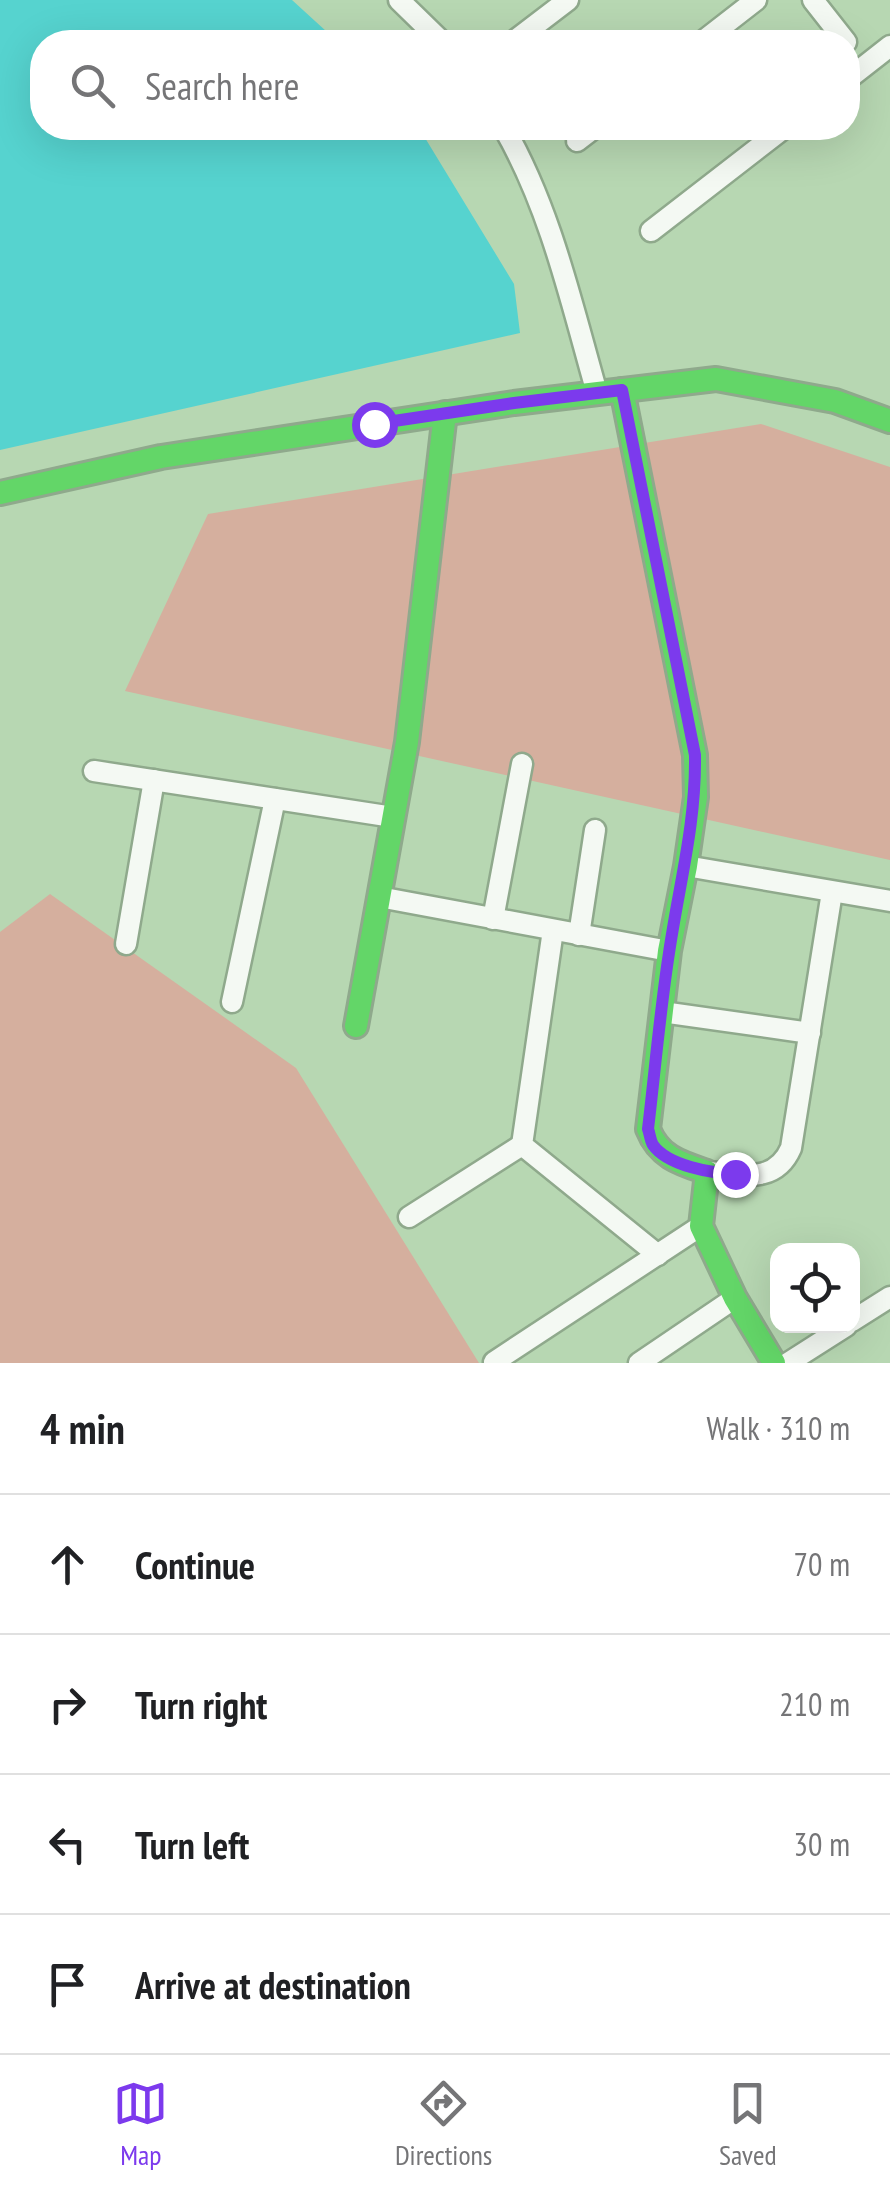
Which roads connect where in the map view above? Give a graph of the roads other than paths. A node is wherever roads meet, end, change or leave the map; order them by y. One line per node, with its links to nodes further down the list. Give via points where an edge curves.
1 (399, 0): 5 (street)
2 (568, 0): 6 (street)
3 (756, 0): 7 (street)
4 (813, 0): 8 (street)
5 (430, 30)
6 (528, 30)
7 (717, 30)
8 (837, 30)
9 (890, 46): 10 (street)
10 (860, 69)
11 (511, 140): 15 (street, via 550,226)
12 (769, 140): 13 (street)
13 (651, 231)
14 (622, 390): 15 (street); 17 (street, via 716,379 835,401); 25 (street, via 695,755)
15 (596, 393): 16 (street)
16 (445, 414): 18 (street, via 161,457); 23 (street)
17 (890, 421)
18 (0, 493)
19 (522, 764): 29 (street)
20 (94, 771): 21 (street)
21 (154, 780): 22 (street); 32 (street)
22 (275, 799): 23 (street); 34 (street)
23 (393, 817): 27 (street)
24 (595, 830): 31 (street)
25 (686, 866): 26 (street); 33 (street)
26 (832, 892): 28 (street); 37 (street)
27 (379, 898): 29 (street); 36 (street)
28 (890, 902)
29 (493, 918): 30 (street)
30 (554, 930): 31 (street); 38 (street)
31 (579, 934): 33 (street)
32 (126, 944)
33 (669, 951): 35 (street)
34 (232, 1002)
35 (662, 1012): 37 (street); 39 (street, via 648,1129 653,1144 670,1158)
36 (356, 1026)
37 (810, 1033): 39 (street, via 786,1160 763,1174)
38 (522, 1145): 40 (street); 42 (street)
39 (707, 1172): 41 (street)
40 (409, 1218)
41 (701, 1226): 42 (street); 43 (street)
42 (658, 1255): 47 (street)
43 (735, 1298): 48 (street); 49 (street)
44 (890, 1298): 45 (street)
45 (860, 1317)
46 (835, 1333): 50 (street)
47 (494, 1362)
48 (639, 1363)
49 (774, 1363)
50 (788, 1363)

